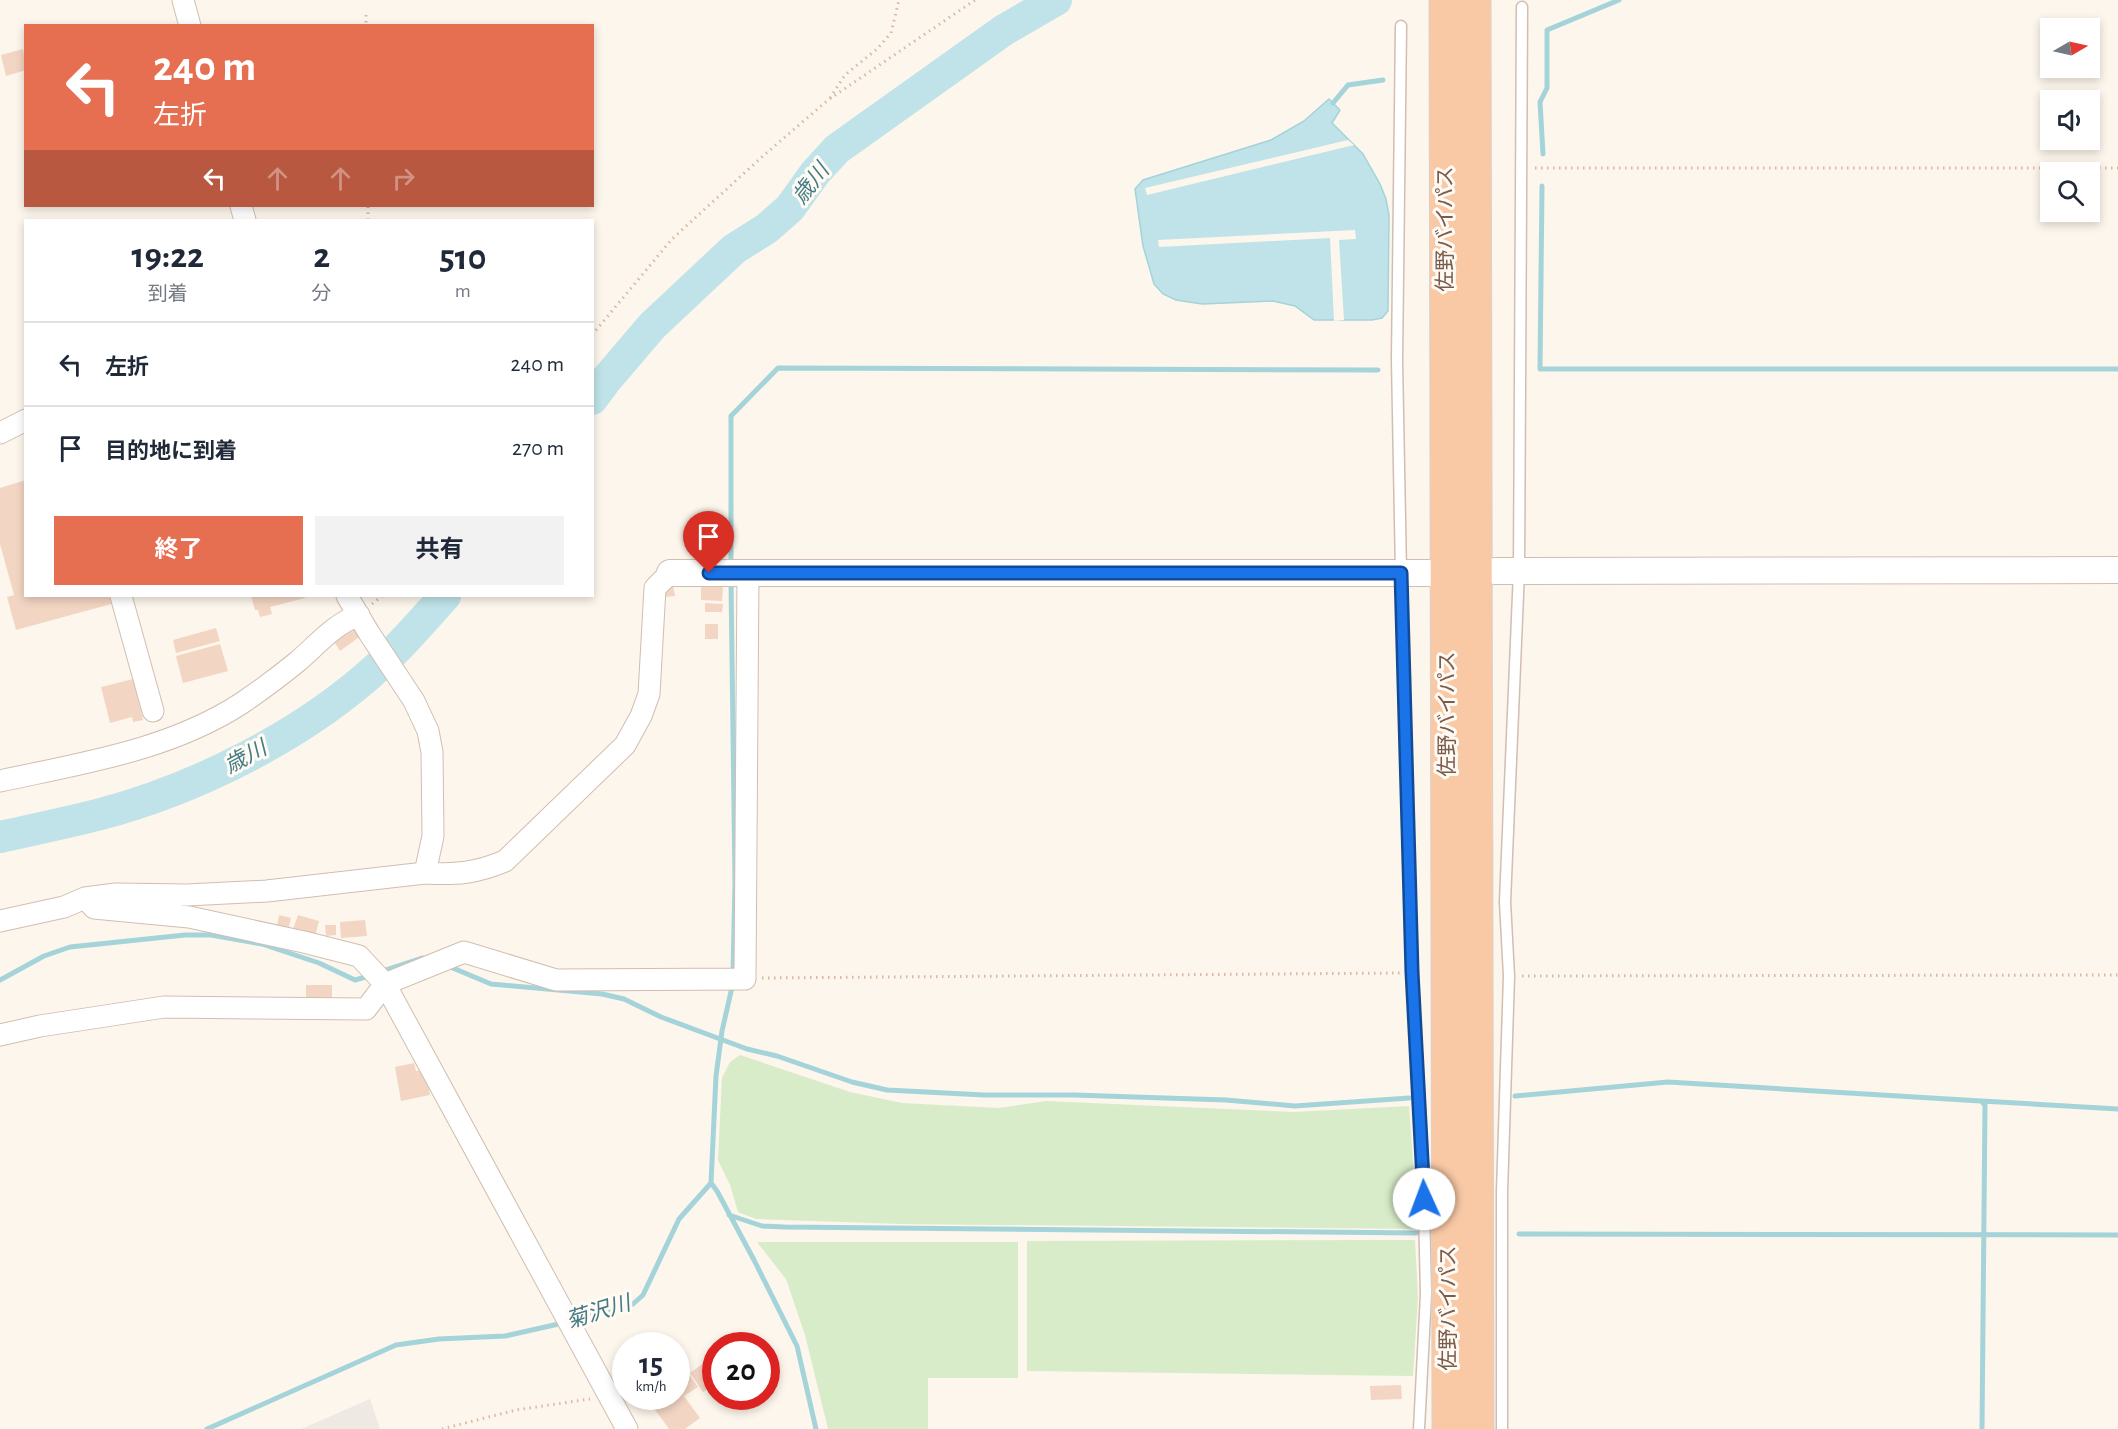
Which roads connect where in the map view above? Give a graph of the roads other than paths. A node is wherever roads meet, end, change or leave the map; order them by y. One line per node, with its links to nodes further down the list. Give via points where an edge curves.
1 (183, 0): 4 (street)
2 (1522, 7): 9 (lane, via 1521,168)
3 (1460, 12): 26 (highway, 佐野バイパス); 27 (highway, 佐野バイパス)
4 (189, 24)
5 (1401, 26): 12 (lane, via 1397,360)
6 (24, 421): 7 (street)
7 (0, 433)
8 (2118, 570): 9 (street)
9 (1507, 571): 28 (lane, via 1505,902 1509,976 1502,1192)
10 (748, 572): 11 (street); 12 (street); 22 (street, via 745,979 556,980 464,952)
11 (670, 573): 19 (street, via 655,588 649,694 625,745 506,861 456,875)
12 (1401, 573): 13 (street); 25 (lane, via 1426,1294)
13 (1430, 573)
14 (121, 597): 17 (street)
15 (348, 597): 16 (street)
16 (364, 624): 18 (street, via 344,621 295,664 241,703 161,742); 19 (street, via 414,701 428,731 433,836)
17 (153, 711)
18 (0, 781)
19 (425, 873): 20 (street, via 267,891)
20 (85, 898): 21 (street, via 64,907); 22 (street, via 94,908 189,917 359,956)
21 (0, 921)
22 (379, 977): 23 (street, via 366,1009 164,1007); 24 (street)
23 (0, 1035)
24 (627, 1429)
25 (1419, 1429)
26 (1449, 1429)
27 (1477, 1429)
28 (1503, 1429)

